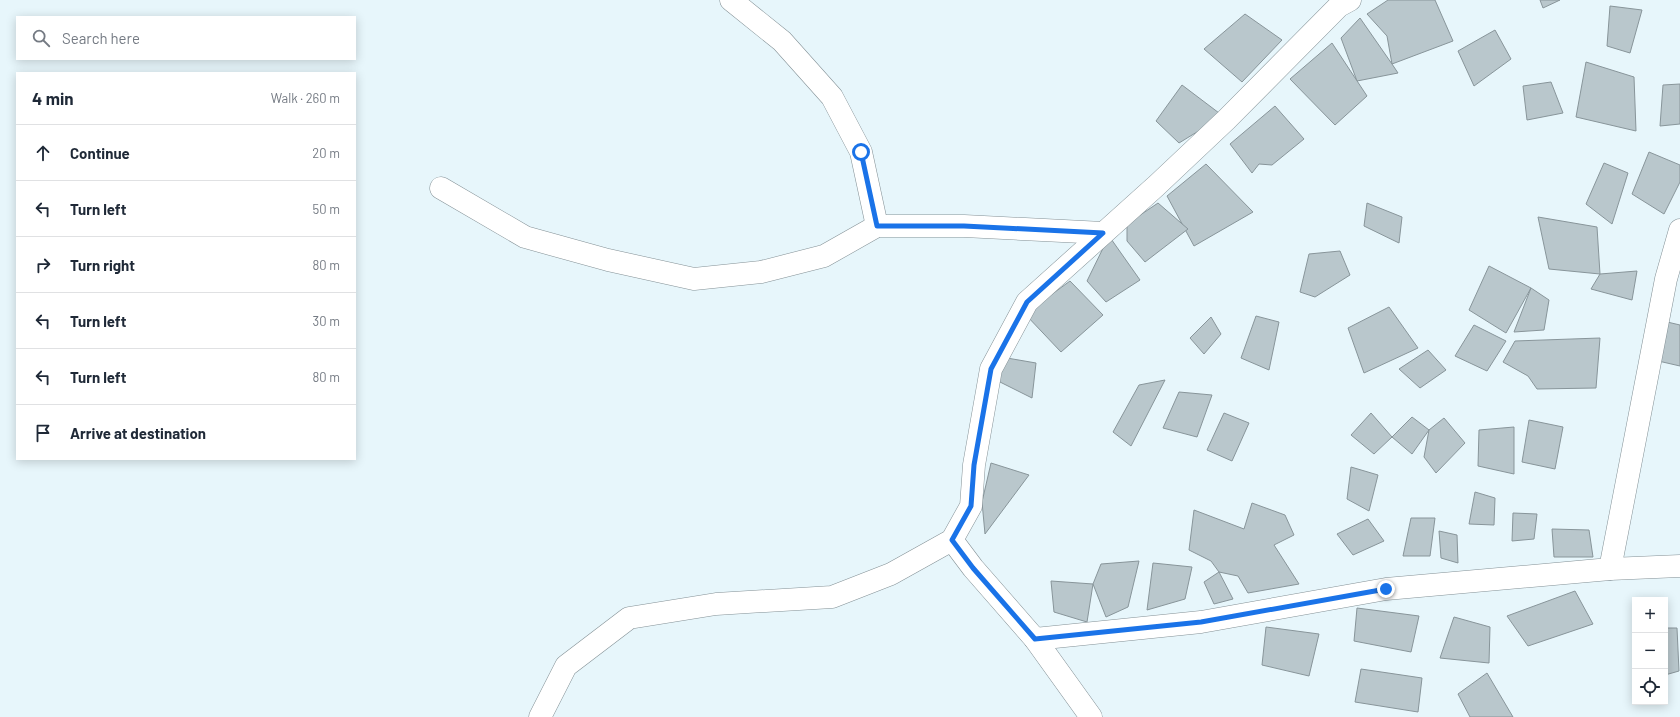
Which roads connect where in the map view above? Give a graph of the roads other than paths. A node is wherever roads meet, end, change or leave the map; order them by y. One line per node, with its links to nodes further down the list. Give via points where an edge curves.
1 (731, 0): 4 (street, via 782,41 832,97 861,152)
2 (1341, 2): 6 (street, via 1243,105)
3 (441, 188): 4 (street, via 525,237 608,260 694,279 761,272 824,256)
4 (877, 226): 6 (street, via 964,226)
5 (1680, 230): 7 (street)
6 (1103, 233): 8 (street, via 1027,302 991,369 974,465 971,506)
7 (1673, 279): 10 (street)
8 (952, 540): 11 (street); 12 (street, via 891,574 832,597 716,604 629,618 566,666)
9 (1680, 566): 10 (street)
10 (1610, 569): 11 (street, via 1386,589 1201,622)
11 (1035, 639): 13 (street)
12 (540, 717)
13 (1091, 717)

